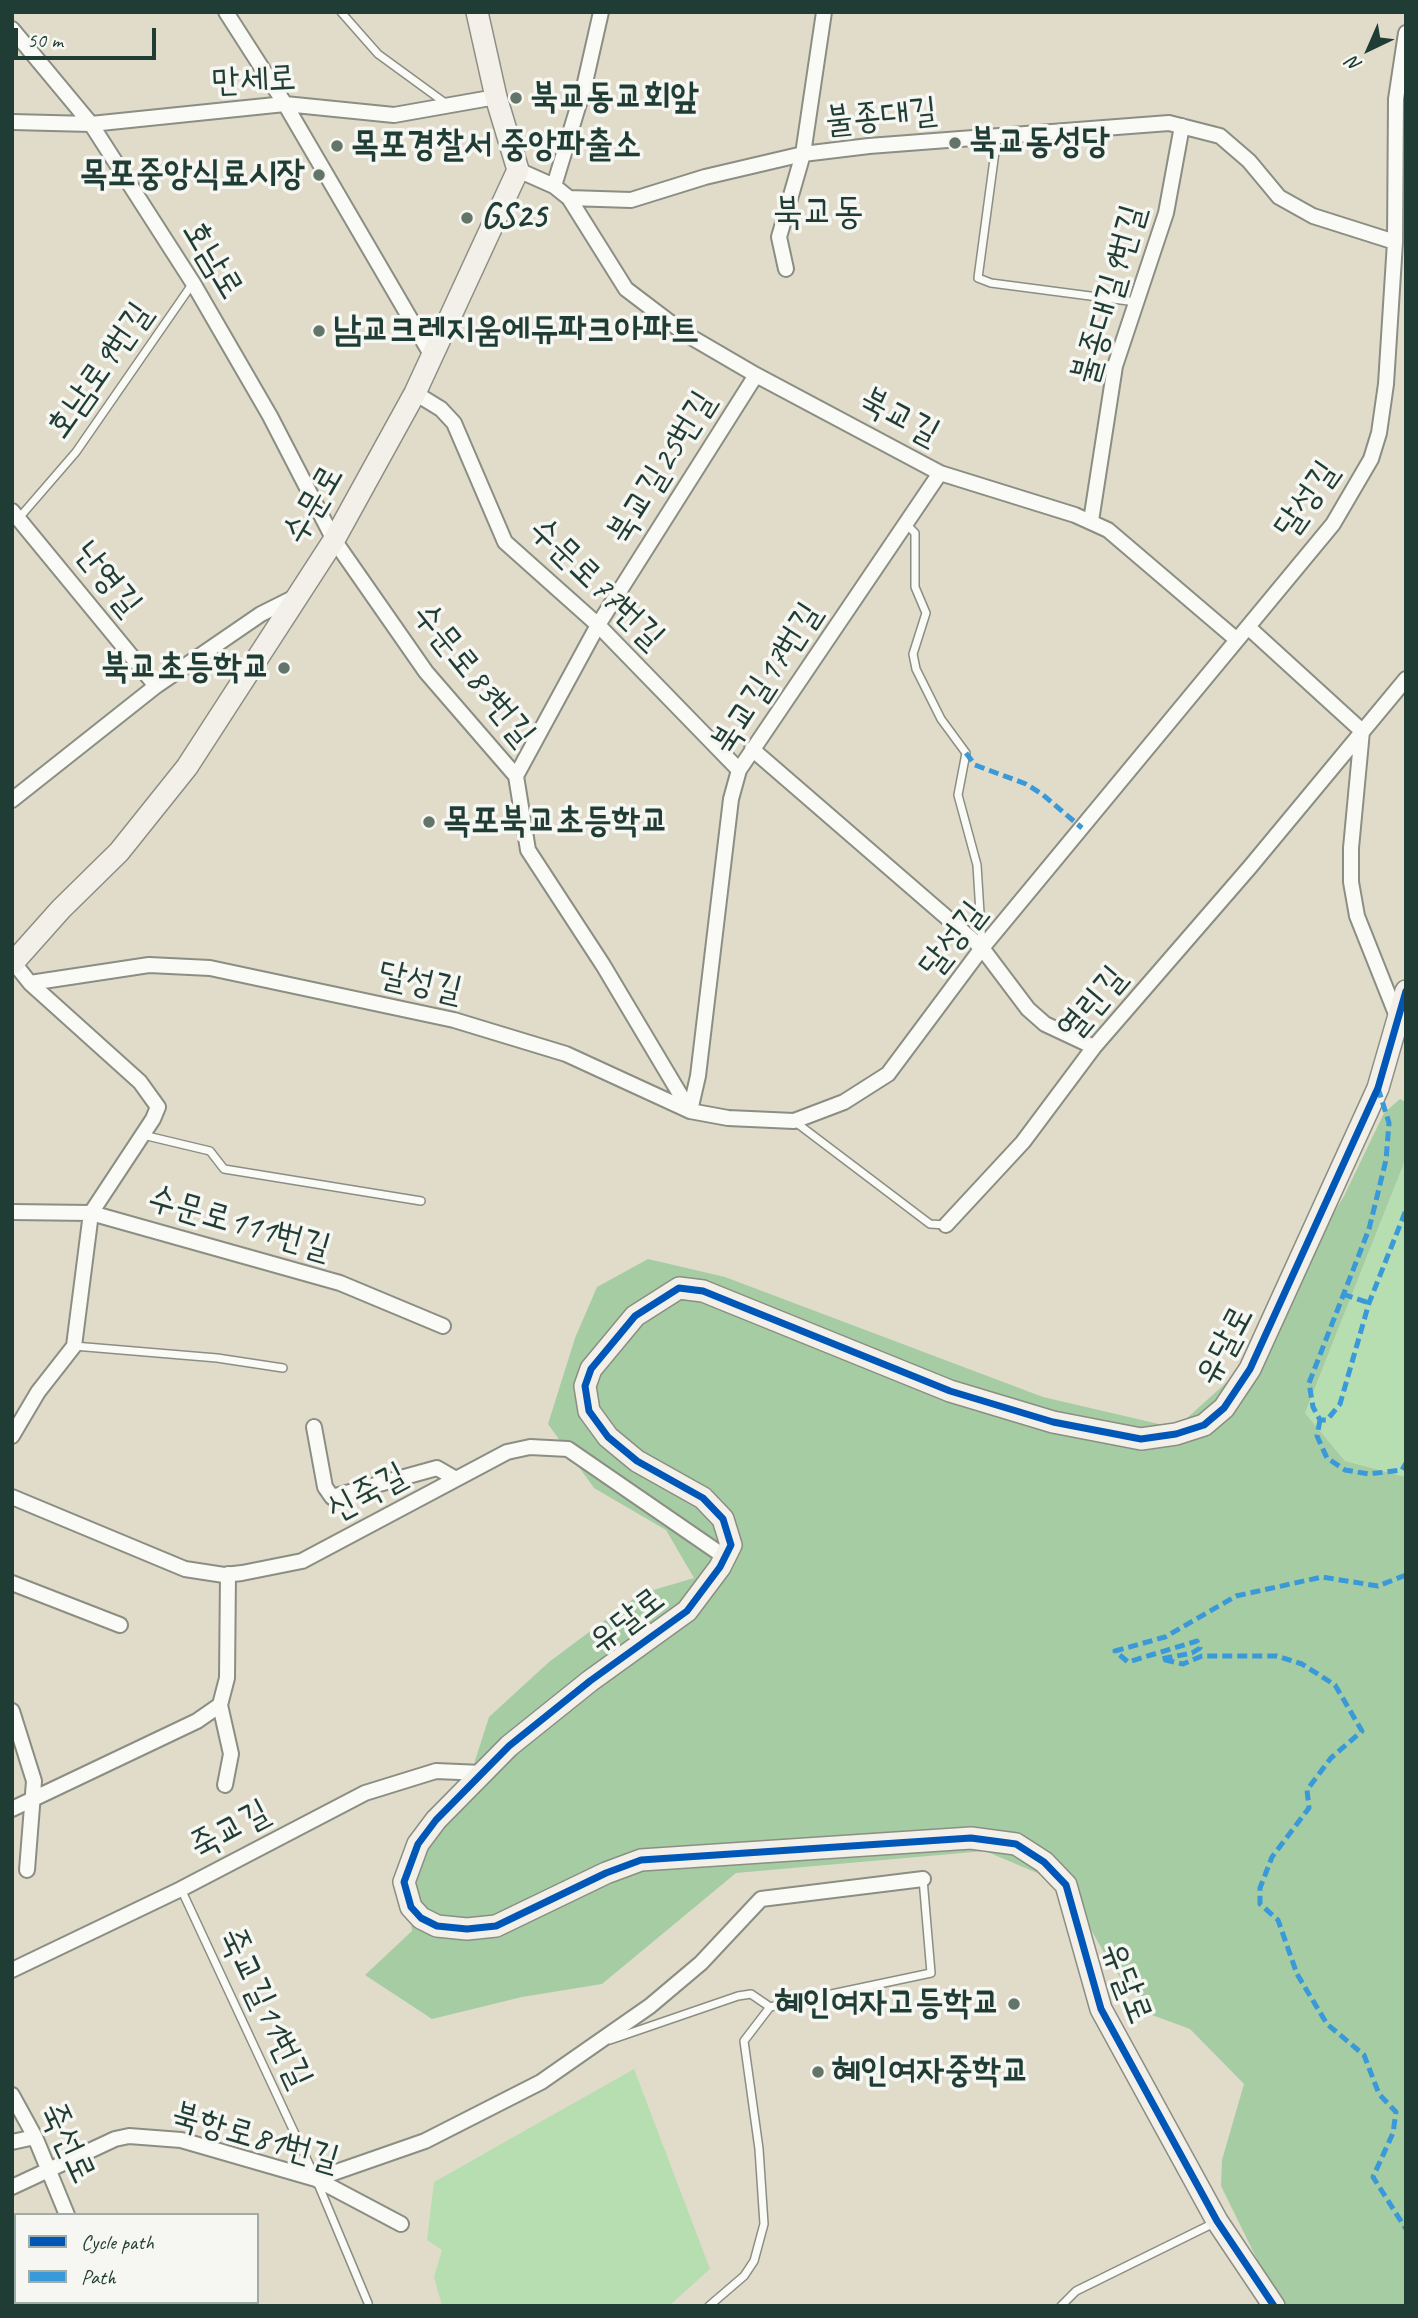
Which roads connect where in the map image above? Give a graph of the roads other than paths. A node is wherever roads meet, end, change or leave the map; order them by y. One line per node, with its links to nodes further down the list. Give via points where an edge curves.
1 (226, 12): 9 (street)
2 (341, 12): 10 (lane, via 378,54)
3 (477, 12): 8 (street)
4 (601, 12): 17 (street)
5 (824, 12): 15 (street)
6 (12, 29): 12 (street, 호남로)
7 (1406, 33): 19 (street, 달성길, via 1396,99)
8 (496, 97): 10 (street, 만세로); 16 (street)
9 (285, 104): 10 (street, 만세로, via 394,115); 12 (street, 만세로); 24 (street)
10 (449, 106)
11 (12, 122): 12 (street, 만세로)
12 (91, 124): 22 (street, 호남로)
13 (1182, 126): 14 (street, 불종대길, via 1169,123); 20 (street, 불종대길, via 1220,136 1279,197 1314,216); 23 (street, 불종대길9번길, via 1166,213)
14 (998, 136): 15 (street, 불종대길); 23 (lane, via 978,278)
15 (803, 155): 18 (street, 불종대길, via 705,177 631,200); 21 (street, via 779,237)
16 (518, 170): 17 (street); 24 (street, 수문로)
17 (554, 186): 18 (street)
18 (569, 198): 25 (street, 북교길, via 626,289 684,333)
19 (1401, 200): 20 (street, 달성길)
20 (1395, 242): 34 (street, 달성길, via 1386,384 1371,459 1333,524)
21 (786, 269)
22 (193, 283): 28 (lane, 호남로9번길, via 76,452); 31 (street, 호남로, via 270,416)
23 (1136, 303): 29 (street, 불종대길9번길, via 1115,366)
24 (432, 356): 26 (street, 수문로)
25 (756, 376): 27 (street, 북교길); 33 (street, 북교길25번길)
26 (415, 393): 31 (street, 수문로); 33 (street, 수문로77번길, via 441,409 454,424 505,542)
27 (940, 473): 29 (street, 북교길); 30 (street, 북교길17번길)
28 (16, 514): 37 (street, 난영길)
29 (1091, 521): 35 (street, 북교길, via 1108,530)
30 (906, 524): 39 (street, 북교길17번길); 43 (lane, via 915,533 915,587 926,612 913,654 916,668 941,719 966,752 958,794 977,864)
31 (334, 540): 32 (street, 수문로); 41 (street, 수문로83번길, via 426,672)
32 (301, 594): 37 (street, via 261,614); 44 (street, 수문로, via 164,799)
33 (598, 625): 40 (street, 수문로77번길); 41 (street, 북교길25번길)
34 (1248, 627): 35 (street, 달성길); 38 (street)
35 (1237, 640): 43 (street, 달성길)
36 (1406, 679): 38 (street, 열린길)
37 (156, 686): 42 (street)
38 (1362, 732): 47 (street, via 1352,882 1357,916); 48 (street, 열린길)
39 (752, 749): 40 (street, 북교길17번길); 43 (street)
40 (739, 770): 49 (street, 북교길17번길, via 731,799)
41 (516, 776): 49 (street, 수문로83번길, via 528,849)
42 (12, 800)
43 (982, 948): 48 (street, via 1028,1009 1045,1024); 50 (street, 달성길, via 888,1074 844,1102)
44 (13, 962): 45 (street)
45 (30, 983): 49 (street, 달성길, via 149,965 210,968 466,1023 566,1054); 51 (street, via 140,1082 158,1107)
46 (1406, 991): 47 (street, 유달로)
47 (1398, 1019): 63 (street, 유달로, via 1378,1088 1250,1369 1224,1408 1204,1424 1177,1434 1141,1438 1053,1422 950,1391 703,1291 680,1288 635,1316 591,1369 585,1386 589,1411 608,1437 637,1461 703,1498 723,1519 731,1545)
48 (1094, 1047): 55 (street, 열린길, via 1023,1142)
49 (690, 1111): 50 (street, 달성길)
50 (794, 1121): 55 (lane, 열린길, via 930,1224)
51 (143, 1135): 52 (lane, via 210,1151 224,1169); 54 (street)
52 (421, 1201)
53 (12, 1212): 54 (street, 수문로111번길)
54 (91, 1213): 56 (street, 수문로111번길, via 340,1283); 57 (street)
55 (946, 1225)
56 (443, 1326)
57 (74, 1346): 58 (lane); 60 (street, via 38,1391)
58 (283, 1368)
59 (314, 1427): 61 (street, via 325,1487 332,1497 437,1468)
60 (12, 1436)
61 (456, 1479): 63 (street, 신죽길, via 507,1452 530,1447 568,1449); 64 (street, 신죽길, via 302,1561)
62 (12, 1497): 64 (street, 신죽길, via 162,1561)
63 (725, 1557): 69 (street, 유달로, via 687,1611 590,1681)
64 (228, 1574): 67 (street, via 227,1678)
65 (12, 1583): 66 (street)
66 (120, 1625)
67 (220, 1705): 70 (street, via 231,1754); 71 (street, via 197,1721)
68 (12, 1711): 71 (street, via 34,1781)
69 (482, 1773): 75 (street, 죽교길, via 436,1770 365,1793); 86 (street, 유달로, via 418,1844 404,1882 411,1907 437,1926 496,1926 641,1860 971,1838 1016,1844 1044,1862 1066,1885 1101,2009)
70 (225, 1786)
71 (31, 1800): 72 (street); 73 (street)
72 (12, 1809)
73 (27, 1870)
74 (923, 1879): 77 (lane, via 931,1973); 78 (street, via 761,1899 701,1963)
75 (181, 1889): 76 (street, 죽교길); 83 (lane, 죽교길11번길)
76 (12, 1970)
77 (771, 2007): 78 (lane, via 751,1994 738,1996); 89 (lane, via 744,2041 759,2149 761,2241 744,2276)
78 (593, 2046): 83 (street, via 541,2082 473,2119)
79 (12, 2095): 80 (street, 죽선로)
80 (35, 2137): 81 (street); 82 (street, 죽선로)
81 (12, 2141)
82 (49, 2169): 83 (street, 북항로81번길, via 129,2136 181,2140); 84 (street, 북항로81번길); 85 (street, 죽선로)
83 (316, 2179): 87 (street, 북항로81번길); 88 (lane, 죽교길11번길)
84 (12, 2187)
85 (66, 2213)
86 (1217, 2221): 90 (lane, via 1076,2291); 91 (street, 유달로)
87 (401, 2224)
88 (368, 2303)
89 (709, 2306)
90 (1061, 2306)
91 (1274, 2306)

